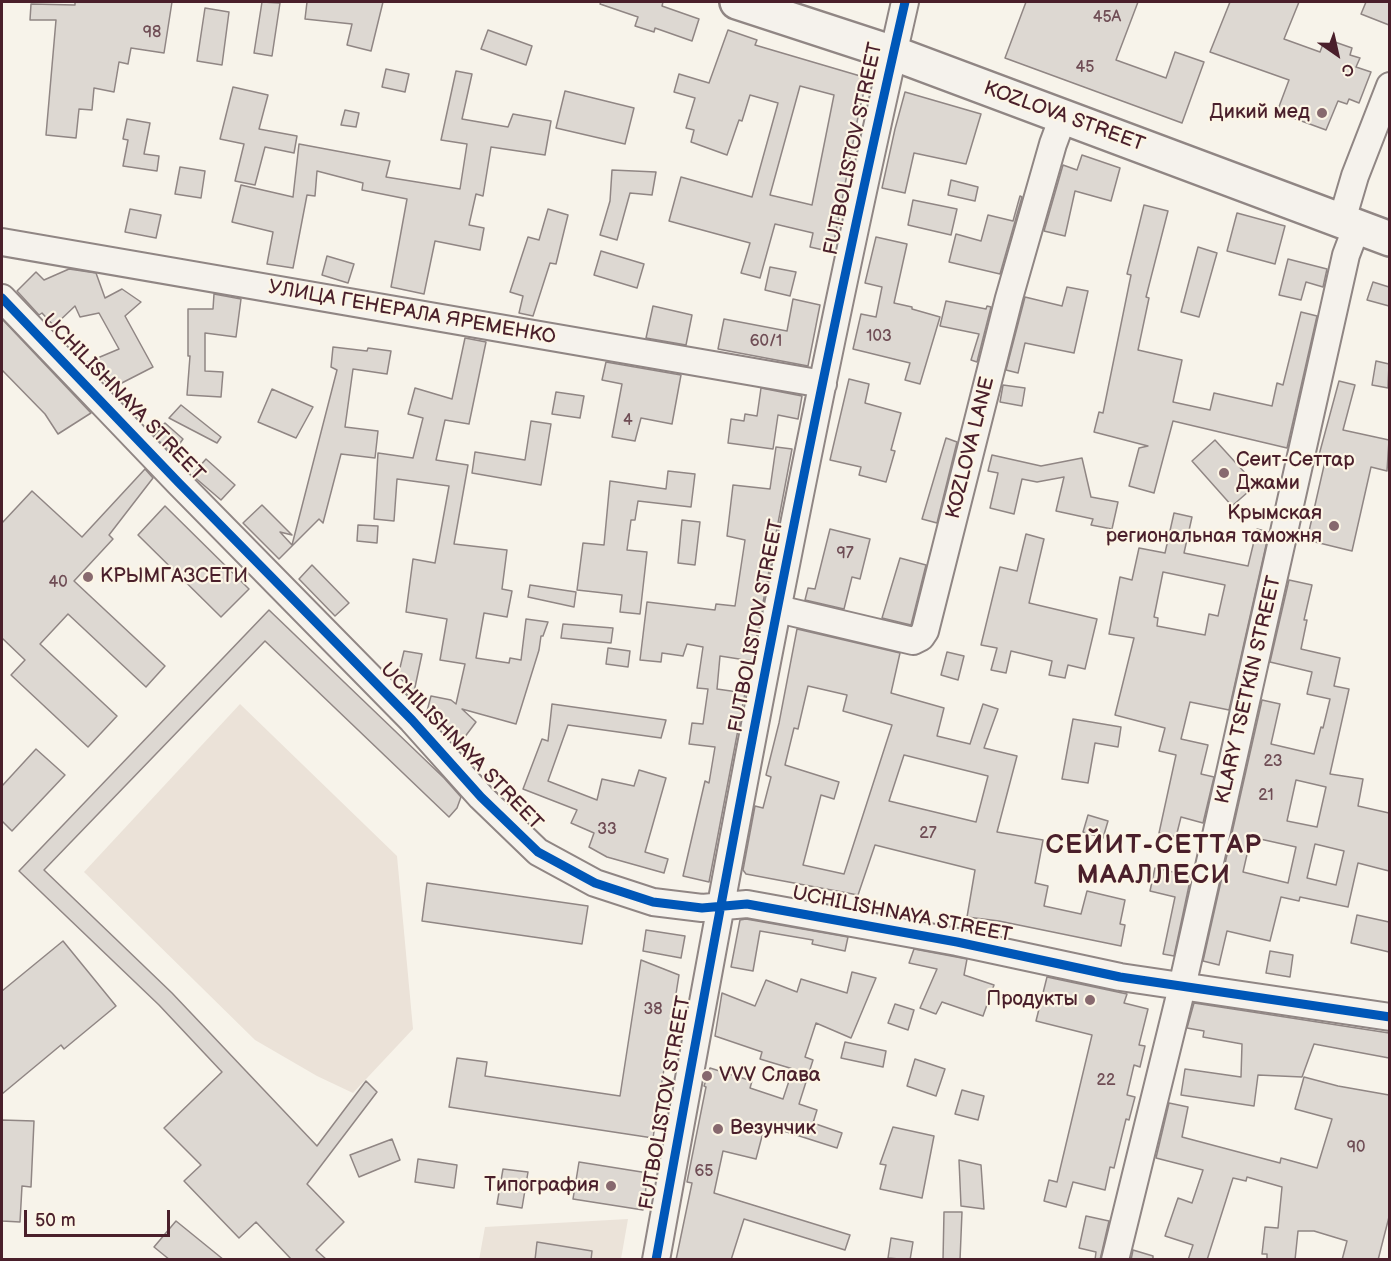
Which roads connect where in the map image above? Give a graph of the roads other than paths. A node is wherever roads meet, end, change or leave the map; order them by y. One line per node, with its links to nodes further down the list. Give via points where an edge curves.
1 (737, 2): 3 (main road, KOZLOVA STREET)
2 (905, 2): 3 (street, FUTBOLISTOV STREET)
3 (893, 53): 5 (main road, KOZLOVA STREET); 10 (street, FUTBOLISTOV STREET)
4 (1389, 86): 6 (street, KLARY TSETKIN STREET, via 1355,176)
5 (1063, 117): 6 (main road, KOZLOVA STREET); 11 (street, KOZLOVA LANE, via 1006,309 921,637 913,641)
6 (1349, 223): 7 (main road, KOZLOVA STREET); 13 (street, KLARY TSETKIN STREET, via 1343,266)
7 (1389, 239)
8 (2, 242): 10 (street, УЛИЦА ГЕНЕРАЛА ЯРЕМЕНКО)
9 (2, 298): 12 (street, UCHILISHNAYA STREET, via 538,852 595,883 653,902 702,908)
10 (823, 384): 11 (street, FUTBOLISTOV STREET)
11 (778, 609): 12 (street, FUTBOLISTOV STREET)
12 (721, 905): 13 (street, UCHILISHNAYA STREET, via 747,904); 15 (street, FUTBOLISTOV STREET)
13 (1182, 987): 14 (street, UCHILISHNAYA STREET); 16 (street, KLARY TSETKIN STREET)
14 (1389, 1017)
15 (656, 1260)
16 (1115, 1260)

